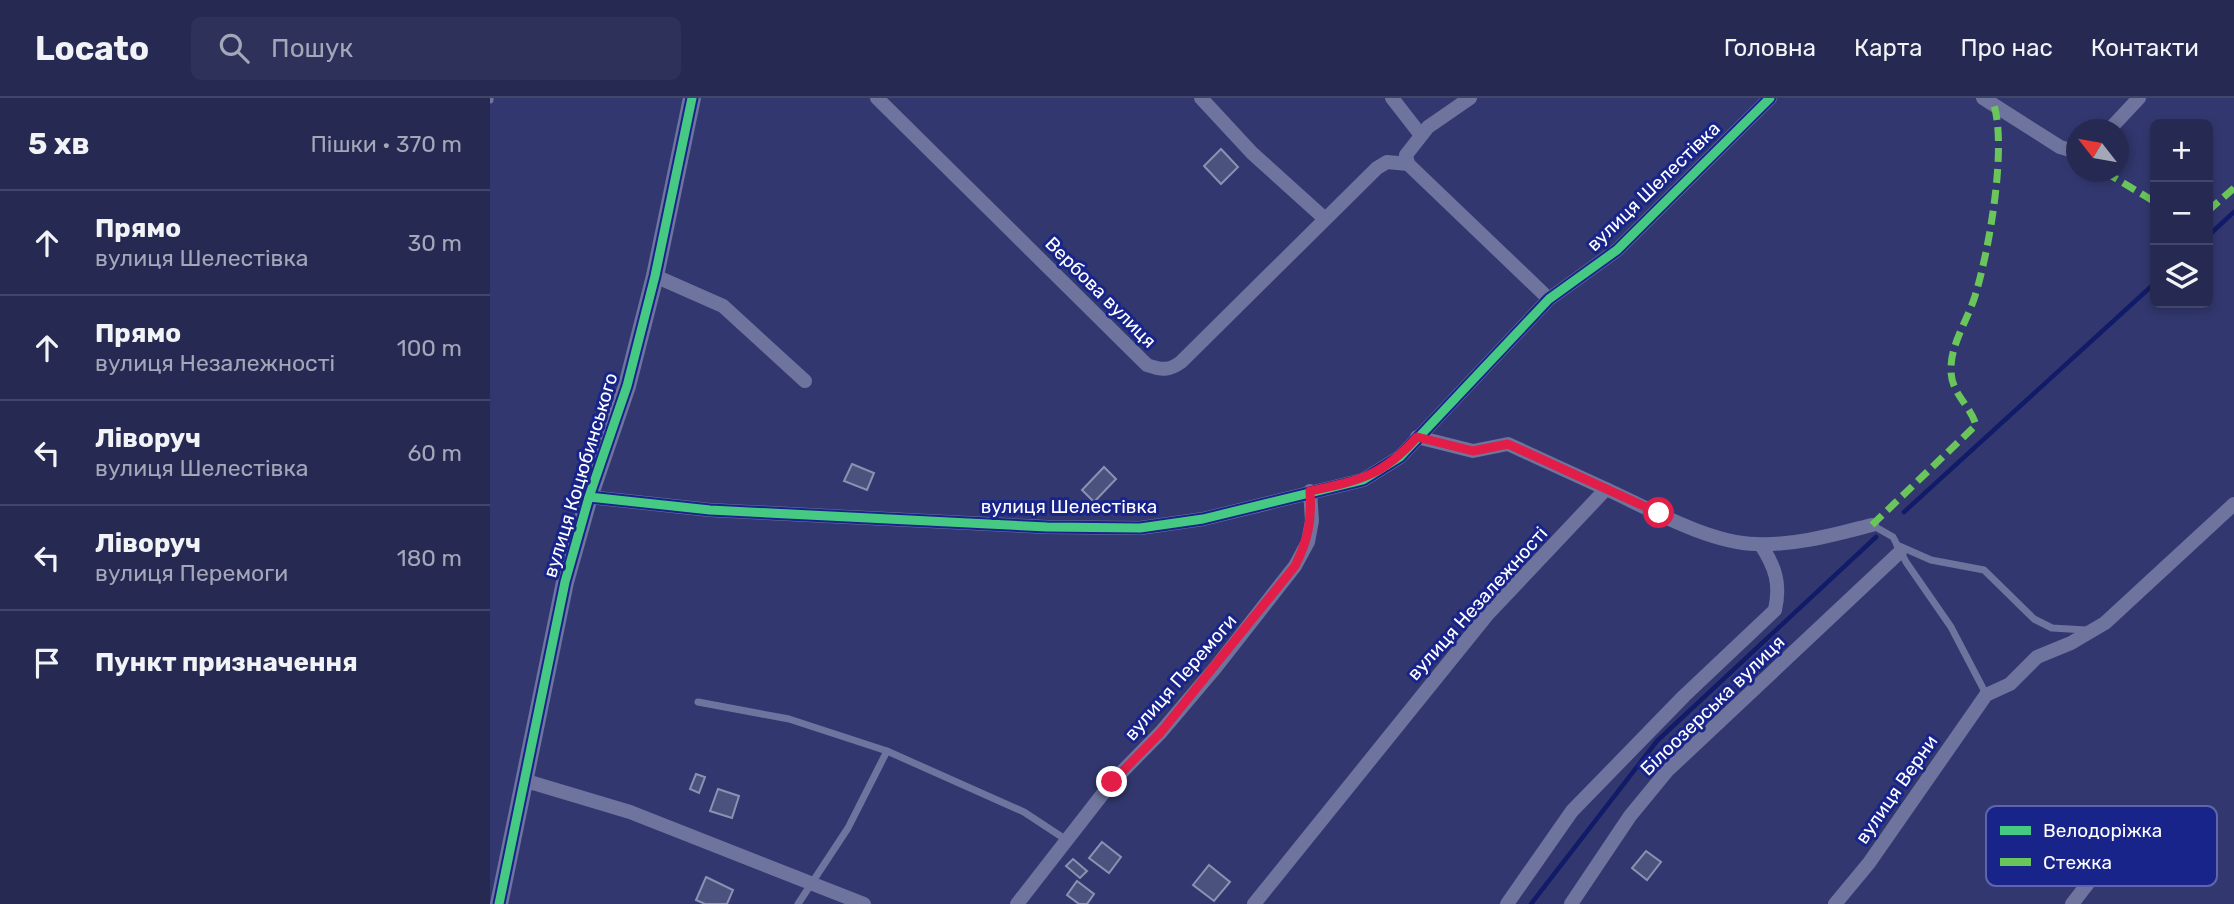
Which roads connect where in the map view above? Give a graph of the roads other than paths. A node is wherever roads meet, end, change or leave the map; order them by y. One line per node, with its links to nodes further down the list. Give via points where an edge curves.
1 (692, 98): 14 (street, вулиця Коцюбинського)
2 (877, 98): 13 (street, Вербова вулиця, via 1147,365 1159,370 1181,362)
3 (1201, 98): 13 (street, via 1252,153)
4 (1392, 98): 10 (street)
5 (1470, 98): 10 (street)
6 (1770, 98): 15 (street, вулиця Шелестівка, via 1617,250)
7 (1983, 98): 11 (street)
8 (2139, 98): 9 (street)
9 (2119, 119)
10 (1420, 134): 12 (street, via 1406,155)
11 (2066, 149)
12 (1408, 164): 13 (street, Вербова вулиця, via 1387,162); 15 (street)
13 (1324, 218)
14 (655, 276): 16 (street, via 723,306); 20 (street, вулиця Коцюбинського, via 627,386)
15 (1549, 299): 17 (street, вулиця Шелестівка)
16 (805, 381)
17 (1417, 437): 18 (street, via 1473,451 1508,444); 19 (street, вулиця Шелестівка, via 1400,457 1363,480)
18 (1606, 489): 23 (street, via 1697,529); 37 (street, вулиця Незалежності, via 1487,615)
19 (1310, 491): 20 (street, вулиця Шелестівка, via 1203,520 1140,528 710,510); 30 (street, вулиця Перемоги, via 1308,542 1295,566 1169,722 1112,782)
20 (589, 497): 29 (street, вулиця Коцюбинського, via 565,582)
21 (2234, 504): 25 (street, via 2135,597)
22 (1872, 525): 23 (street); 24 (lane)
23 (1761, 545): 38 (street, Білоозерська вулиця, via 1776,568 1774,610 1572,811)
24 (1897, 545): 25 (lane, via 1931,560 1988,572 2026,613 2052,628); 26 (lane, via 1951,627); 39 (street, Білоозерська вулиця, via 1667,771 1630,816)
25 (2092, 630): 26 (street, via 2037,657 2010,684)
26 (1986, 695): 40 (street, вулиця Верни)
27 (698, 702): 28 (lane, via 789,719)
28 (887, 751): 30 (lane, via 1024,812); 31 (lane, via 848,828)
29 (523, 780): 31 (street, via 630,812); 33 (street, вулиця Коцюбинського)
30 (1068, 841): 36 (street, вулиця Перемоги)
31 (810, 882): 34 (lane); 35 (street)
32 (2086, 886): 41 (street)
33 (499, 904)
34 (798, 904)
35 (864, 904)
36 (1017, 904)
37 (1254, 904)
38 (1507, 904)
39 (1572, 904)
40 (1835, 904)
41 (2072, 904)

